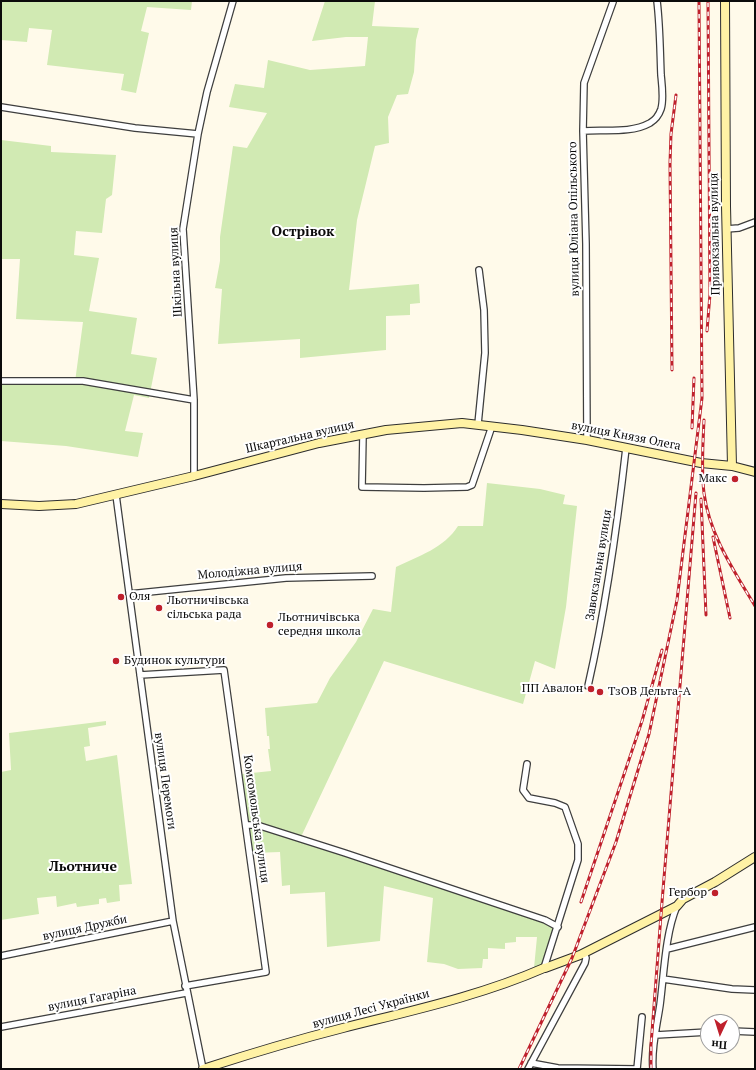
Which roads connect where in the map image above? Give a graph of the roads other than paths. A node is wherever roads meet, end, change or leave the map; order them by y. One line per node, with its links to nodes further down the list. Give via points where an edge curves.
1 (233, 1): 7 (street, Шкільна вулиця)
2 (657, 1): 6 (street, via 662,95 661,108 656,118 638,127)
3 (725, 1): 9 (street, Привокзальна вулиця)
4 (613, 2): 6 (street, вулиця Юліана Опільського, via 584,83)
5 (1, 107): 7 (street, via 135,128)
6 (583, 131): 16 (street, вулиця Юліана Опільського)
7 (198, 134): 12 (street, Шкільна вулиця, via 183,229)
8 (755, 222): 9 (street)
9 (726, 230): 18 (street, Привокзальна вулиця)
10 (480, 270): 13 (street, via 485,346)
11 (1, 381): 12 (street, via 83,381)
12 (194, 400): 20 (street, Шкільна вулиця)
13 (478, 424): 14 (street, Шкартальна вулиця); 15 (street, Шкартальна вулиця, via 411,427)
14 (492, 426): 15 (street, via 472,485 467,487 362,487); 16 (street, вулиця Князя Олега)
15 (363, 435): 20 (street, Шкартальна вулиця, via 265,456)
16 (587, 440): 17 (street, вулиця Князя Олега)
17 (626, 448): 18 (street, вулиця Князя Олега); 26 (street, Завокзальна вулиця, via 615,539)
18 (732, 466): 19 (street, вулиця Князя Олега)
19 (755, 472)
20 (194, 476): 21 (street, Шкартальна вулиця)
21 (116, 495): 22 (street, Шкартальна вулиця, via 76,504); 24 (street, вулиця Перемоги)
22 (1, 504)
23 (372, 576): 24 (street, Молодіжна вулиця, via 286,578)
24 (129, 594): 25 (street, вулиця Перемоги)
25 (140, 675): 28 (street, Комсомольська вулиця, via 224,670); 31 (street, вулиця Перемоги)
26 (588, 686)
27 (527, 764): 32 (street, via 523,790 529,798 565,807 578,844 578,860)
28 (246, 825): 32 (street, via 257,826 345,853 545,920); 39 (street, Комсомольська вулиця, via 266,972)
29 (755, 857): 30 (street, вулиця Лесі Українки, via 683,899)
30 (677, 906): 34 (street); 35 (street, вулиця Лесі Українки)
31 (173, 921): 36 (street, вулиця Дружби); 39 (street, вулиця Перемоги)
32 (558, 927): 37 (street)
33 (755, 927): 34 (street)
34 (667, 949): 38 (street)
35 (582, 954): 37 (street, вулиця Лесі Українки); 48 (street, via 586,958 584,963)
36 (1, 956)
37 (544, 968): 49 (street, вулиця Лесі Українки, via 431,1006)
38 (663, 979): 40 (street); 47 (street)
39 (185, 986): 41 (street, вулиця Перемоги)
40 (755, 990)
41 (186, 993): 43 (street, вулиця Гагаріна); 49 (street, вулиця Перемоги)
42 (642, 1016): 50 (street)
43 (1, 1027)
44 (740, 1031): 46 (street)
45 (700, 1032): 47 (street)
46 (755, 1032)
47 (656, 1035): 51 (street)
48 (529, 1066): 50 (street)
49 (203, 1069)
50 (637, 1069)
51 (654, 1069)

